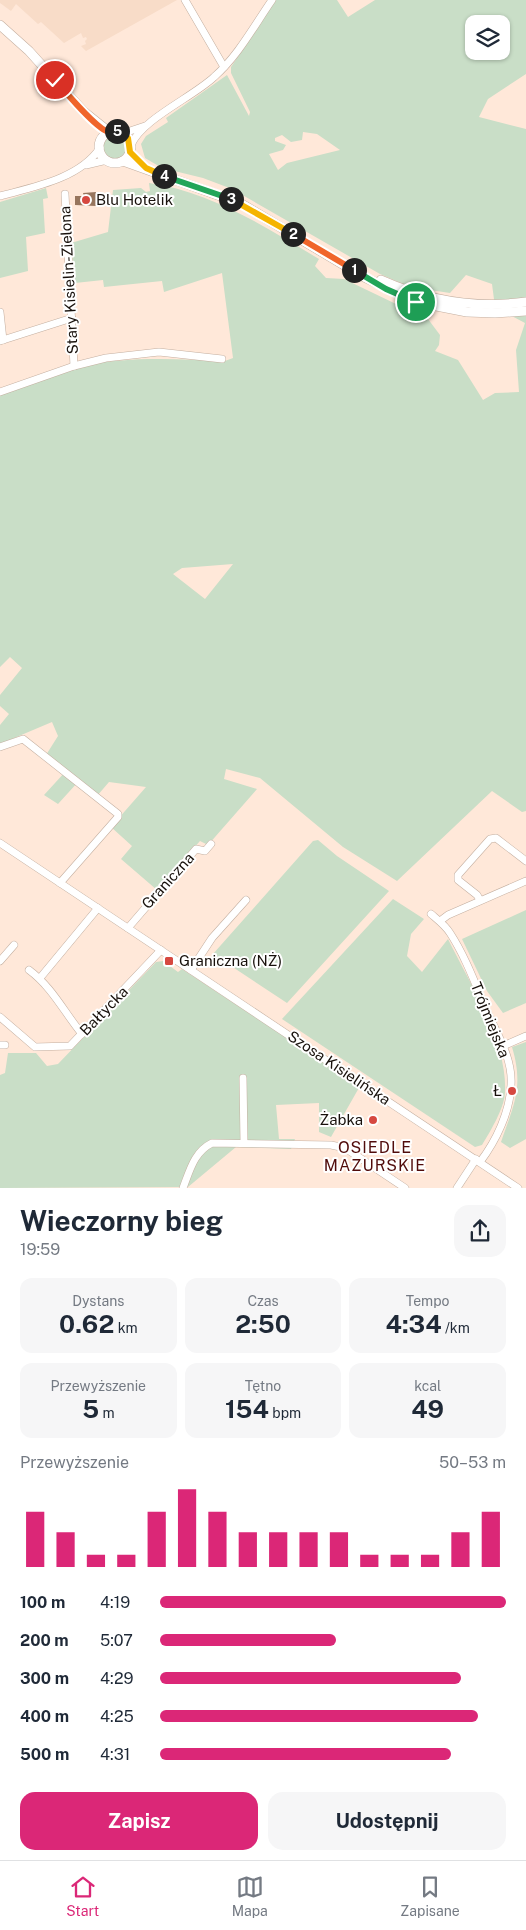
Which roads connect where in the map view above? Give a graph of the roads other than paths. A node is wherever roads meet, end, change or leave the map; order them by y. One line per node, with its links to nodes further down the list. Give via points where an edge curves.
1 (184, 0): 4 (street)
2 (272, 0): 4 (street)
3 (0, 25): 5 (main road, via 29,51)
4 (224, 67): 6 (street)
5 (84, 112): 7 (main road); 9 (main road)
6 (150, 124): 8 (street); 10 (street, via 135,138)
7 (110, 132): 8 (main road); 9 (main road)
8 (124, 134): 10 (main road)
9 (100, 144): 11 (main road, via 101,153); 13 (street)
10 (130, 148): 12 (main road); 14 (main road)
11 (107, 160): 12 (main road); 13 (street)
12 (123, 161): 14 (main road)
13 (80, 167): 16 (street, via 58,179)
14 (146, 168): 17 (main road, via 240,203)
15 (65, 194): 21 (street, Stary Kisielin-Zielona)
16 (0, 196)
17 (342, 262): 18 (main road, via 426,297 482,305); 19 (main road, via 386,289 428,306 482,313)
18 (526, 302)
19 (526, 311)
20 (0, 312): 22 (street)
21 (72, 318): 22 (street); 24 (street, Stary Kisielin-Zielona)
22 (2, 341)
23 (222, 359): 24 (street, via 159,352 106,358)
24 (74, 366): 25 (street)
25 (0, 392)
26 (0, 747): 31 (street, via 23,739 118,814)
27 (0, 842): 31 (street, Szosa Kisielińska)
28 (211, 844): 37 (street, Graniczna, via 205,851 196,849)
29 (526, 861): 33 (street, via 496,838 490,839 458,876 458,880)
30 (526, 881): 33 (street)
31 (60, 883): 34 (street, Szosa Kisielińska)
32 (246, 900): 42 (street, via 212,938)
33 (480, 900): 36 (street)
34 (98, 908): 37 (street, Szosa Kisielińska); 43 (street)
35 (431, 914): 36 (street, Trójmiejska)
36 (440, 921): 47 (street, Trójmiejska, via 469,968)
37 (128, 928): 39 (street, Szosa Kisielińska)
38 (14, 945): 40 (street)
39 (161, 950): 42 (street, Szosa Kisielińska); 45 (street, Bałtycka)
40 (0, 961)
41 (29, 970): 43 (street)
42 (191, 970): 50 (street, Szosa Kisielińska)
43 (40, 978): 45 (street)
44 (0, 1017): 45 (street, Bałtycka, via 35,1046 70,1046)
45 (82, 1034)
46 (526, 1036): 47 (street)
47 (503, 1046): 50 (street, Trójmiejska, via 511,1084 508,1105 489,1149)
48 (243, 1078): 49 (street)
49 (244, 1143): 51 (street, via 212,1143 203,1147 193,1160); 52 (street, via 345,1148)
50 (478, 1160): 53 (street, Trójmiejska); 54 (street, Szosa Kisielińska)
51 (183, 1188)
52 (405, 1188)
53 (457, 1188)
54 (518, 1188)

